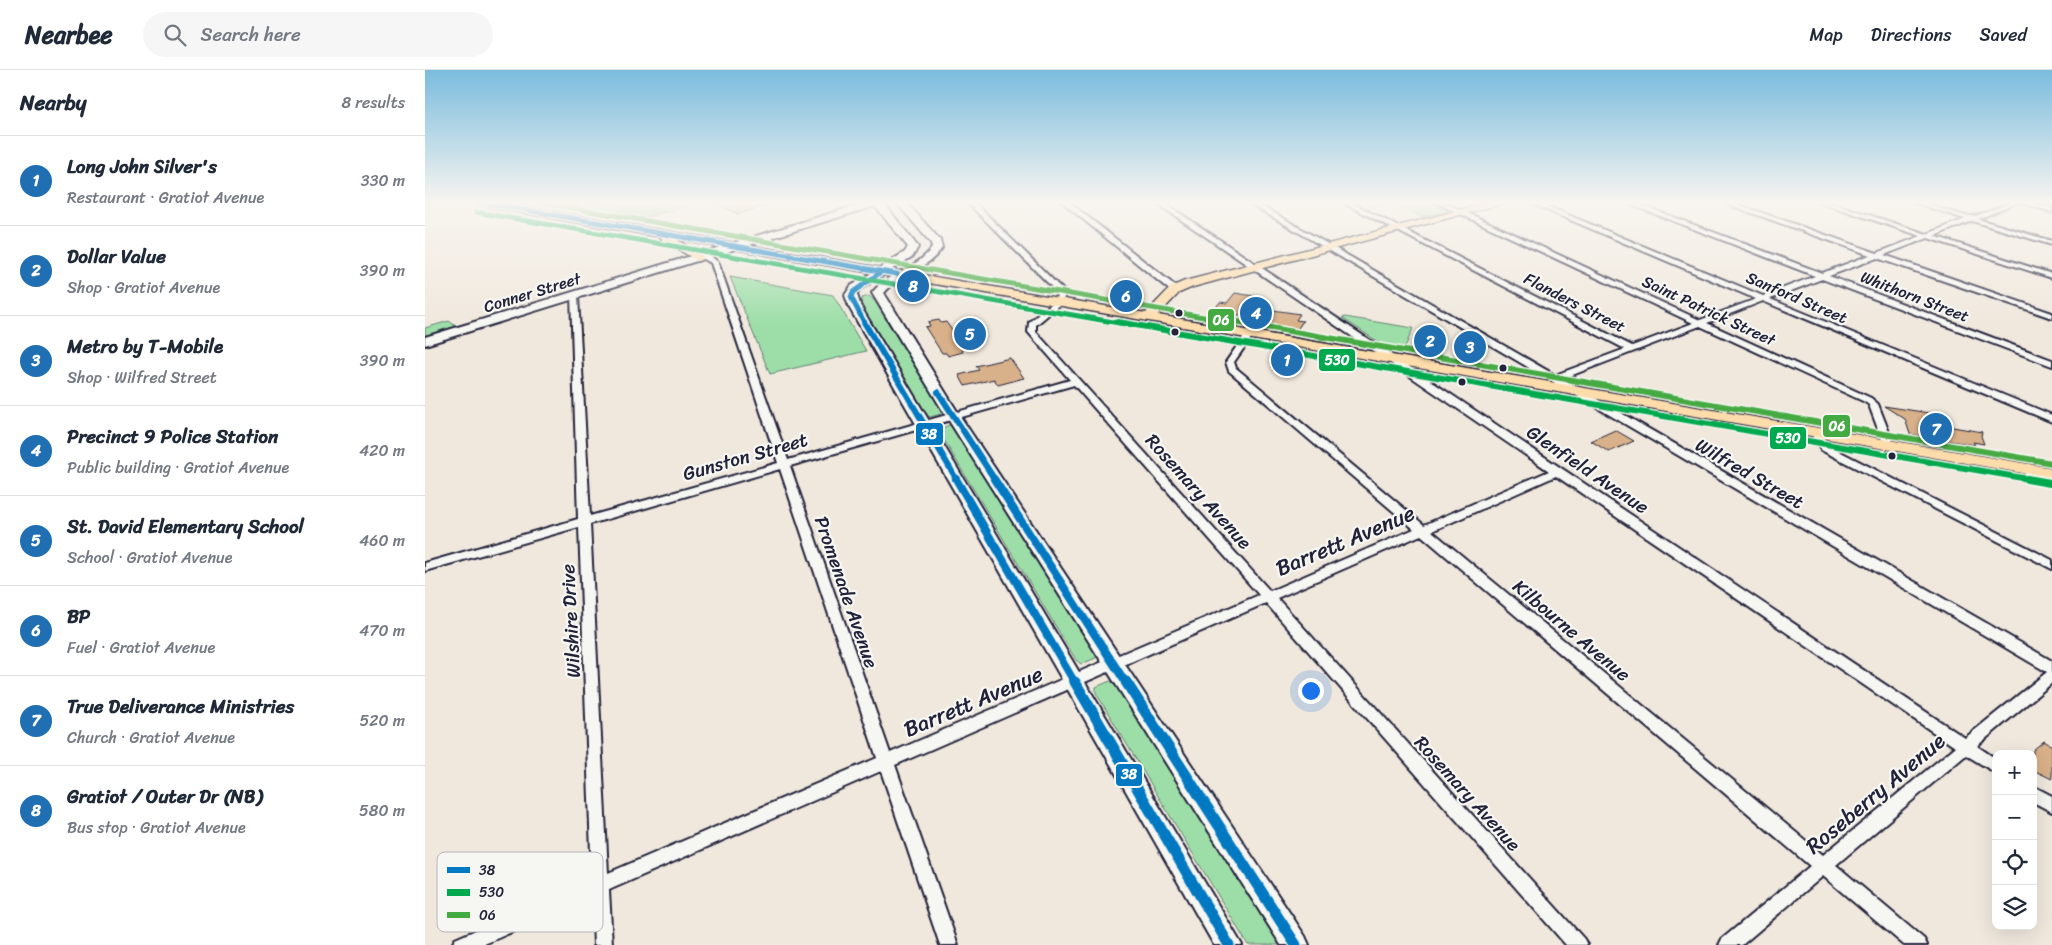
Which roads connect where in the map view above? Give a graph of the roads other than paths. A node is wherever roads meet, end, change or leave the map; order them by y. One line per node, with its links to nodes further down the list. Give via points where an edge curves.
1 (674, 243): 23 (main road)
2 (716, 243): 18 (main road)
3 (745, 243): 18 (main road, Conner Street)
4 (911, 243): 20 (street)
5 (937, 243): 21 (street)
6 (1011, 243): 34 (street, via 1062,293)
7 (1116, 243): 29 (street)
8 (1219, 243): 24 (street, Glenfield Avenue)
9 (1321, 243): 19 (street, Wilfred Street)
10 (1344, 243): 19 (main road)
11 (1424, 243): 40 (street, Flanders Street)
12 (1526, 243): 37 (street, Saint Patrick Street)
13 (1630, 243): 33 (street, Sanford Street)
14 (1734, 243): 27 (street, Whithorn Street)
15 (1841, 243): 22 (street)
16 (1909, 243): 22 (street)
17 (1948, 243): 28 (street)
18 (735, 246): 23 (street, Conner Street); 25 (main road)
19 (1328, 247): 24 (main road); 43 (street, Wilfred Street)
20 (911, 252): 21 (street); 25 (street)
21 (934, 253): 26 (street)
22 (1876, 255): 27 (street); 35 (street)
23 (701, 257): 32 (street, Conner Street); 51 (street, Promenade Avenue, via 714,262)
24 (1254, 266): 29 (main road); 41 (street, Glenfield Avenue)
25 (881, 272): 26 (main road); 31 (main road, via 855,288)
26 (901, 275): 30 (main road); 34 (main road)
27 (1821, 276): 33 (street); 42 (street, Whithorn Street)
28 (2052, 276)
29 (1175, 290): 36 (main road)
30 (877, 293): 31 (main road); 46 (street)
31 (851, 295): 48 (street)
32 (574, 296): 39 (street, Conner Street); 54 (street, Wilshire Drive)
33 (1763, 298): 37 (street); 47 (street, Sanford Street)
34 (1057, 302): 36 (main road); 44 (street, Rosemary Avenue, via 1033,324 1031,330)
35 (2052, 316)
36 (1148, 318): 38 (main road)
37 (1699, 322): 40 (street); 50 (street, Saint Patrick Street, via 1868,400 1873,404)
38 (1249, 335): 41 (main road); 55 (street, Kilbourne Avenue, via 1231,359 1232,368)
39 (425, 341)
40 (1630, 348): 43 (street)
41 (1389, 359): 45 (main road); 52 (street, Glenfield Avenue)
42 (2052, 363)
43 (1553, 379): 45 (street, Wilfred Street)
44 (1076, 381): 46 (street, Gunston Street); 58 (street, Rosemary Avenue)
45 (1574, 391): 49 (main road); 60 (street, Wilfred Street)
46 (953, 416): 48 (street, Gunston Street); 59 (street)
47 (2052, 419)
48 (924, 424): 51 (street, Gunston Street); 62 (street)
49 (1815, 432): 50 (main road); 56 (street, via 1825,448)
50 (1889, 445): 53 (main road)
51 (783, 465): 54 (street, Gunston Street); 64 (street, Promenade Avenue)
52 (1557, 472): 55 (street, Barrett Avenue); 63 (street, Glenfield Avenue)
53 (2052, 473)
54 (584, 521): 57 (street, Gunston Street); 68 (street, Wilshire Drive)
55 (1423, 530): 58 (street, Barrett Avenue); 69 (street, Kilbourne Avenue)
56 (2052, 565)
57 (425, 567)
58 (1268, 597): 59 (street, Barrett Avenue); 78 (street, Rosemary Avenue)
59 (1114, 663): 62 (street, Barrett Avenue); 77 (street)
60 (2052, 668)
61 (2052, 675): 63 (street, Roseberry Avenue)
62 (1074, 681): 64 (street, Barrett Avenue); 76 (street)
63 (1965, 747): 65 (street, Glenfield Avenue); 69 (street, Roseberry Avenue)
64 (886, 762): 70 (street, Barrett Avenue); 75 (street, Promenade Avenue)
65 (1992, 764)
66 (2036, 795): 67 (street)
67 (2052, 805)
68 (599, 852)
69 (1823, 865): 79 (street, Roseberry Avenue); 80 (street, Kilbourne Avenue)
70 (603, 884)
71 (491, 932): 73 (street, Barrett Avenue)
72 (603, 932): 74 (street, Wilshire Drive)
73 (461, 945)
74 (603, 945)
75 (949, 945)
76 (1229, 945)
77 (1297, 945)
78 (1578, 945)
79 (1728, 945)
80 (1919, 945)

